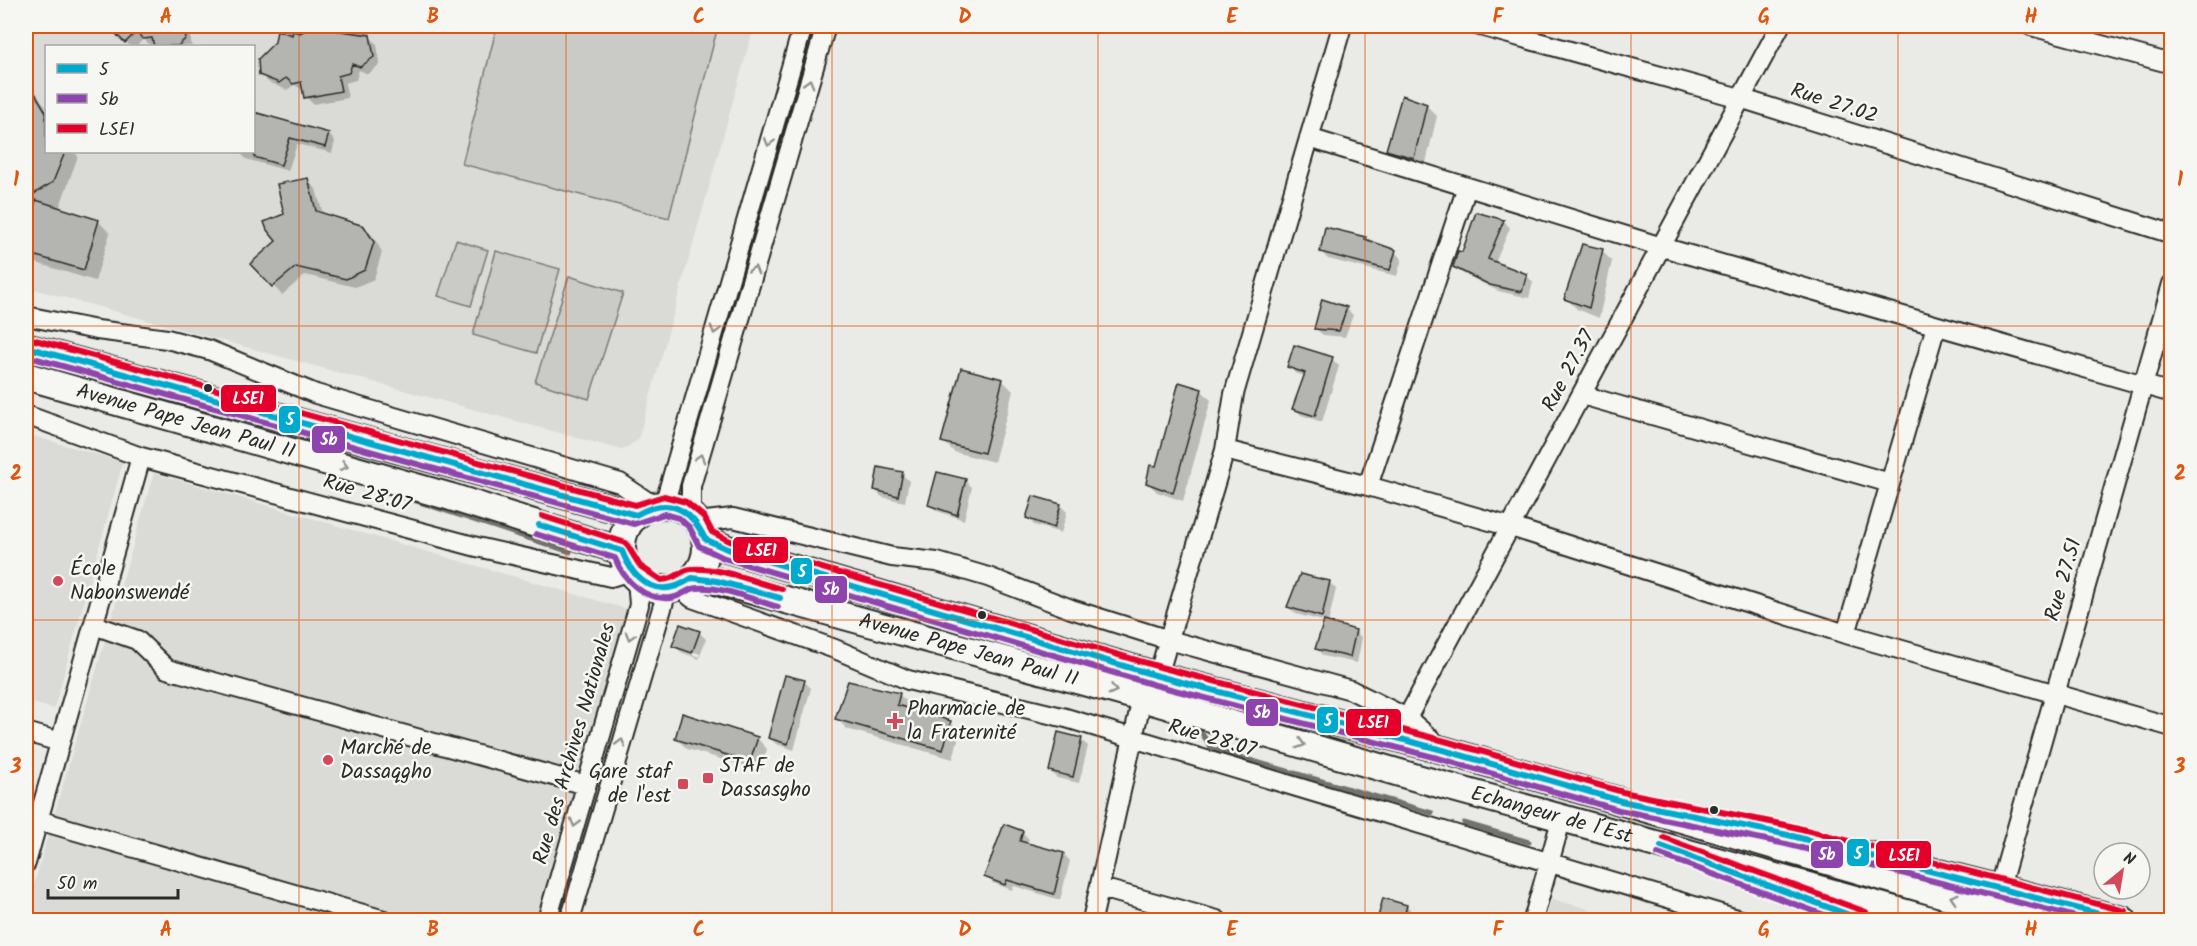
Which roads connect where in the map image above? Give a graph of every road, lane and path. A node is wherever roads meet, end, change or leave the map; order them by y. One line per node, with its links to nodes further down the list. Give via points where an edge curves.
1 (803, 26): 27 (street, one-way to 27)
2 (826, 26): 28 (street, one-way to 2, via 691,486)
3 (1342, 26): 10 (street)
4 (1480, 26): 9 (street, Rue 27.02)
5 (1780, 26): 9 (street, Rue 27.37)
6 (2031, 26): 7 (street)
7 (2083, 32): 8 (street)
8 (2172, 64)
9 (1740, 98): 12 (street, Rue 27.02); 13 (street, Rue 27.37)
10 (1309, 138): 11 (street); 23 (street, via 1234,394)
11 (1467, 187): 13 (street); 26 (street)
12 (2172, 234)
13 (1662, 247): 16 (street); 21 (street, Rue 27.37)
14 (2172, 284): 19 (street, Rue 27.51)
15 (26, 316): 27 (street, via 167,339 208,350 316,394 620,483)
16 (1936, 326): 19 (street); 25 (street)
17 (26, 348): 27 (highway, Avenue Pape Jean Paul II)
18 (26, 376): 30 (highway, Avenue Pape Jean Paul II, one-way to 30, via 452,497)
19 (2143, 385): 20 (street); 36 (street, Rue 27.51)
20 (2172, 393)
21 (1582, 395): 25 (street); 29 (street, Rue 27.37)
22 (26, 415): 24 (street, Rue 28.07)
23 (1225, 450): 26 (street); 34 (street)
24 (141, 457): 30 (street, Rue 28.07, via 477,548 611,577); 32 (street)
25 (1890, 483): 33 (street)
26 (1368, 486): 29 (street)
27 (651, 509): 28 (highway, Avenue Pape Jean Paul II, via 683,510); 30 (highway, via 625,531)
28 (698, 525): 31 (highway, via 704,558); 34 (street, via 733,518 892,557 937,562); 35 (highway, Avenue Pape Jean Paul II, via 727,549)
29 (1511, 527): 33 (street); 39 (street, Rue 27.37)
30 (630, 567): 31 (highway, Avenue Pape Jean Paul II, via 654,588); 45 (street, Rue des Archives Nationales, one-way to 45, via 639,605)
31 (679, 584): 37 (highway, Avenue Pape Jean Paul II, one-way to 37, via 717,581); 41 (street, Rue 28.07, via 692,598 835,649 908,680 948,692 987,697); 56 (street, Rue des Archives Nationales, one-way to 31)
32 (94, 625): 42 (street); 45 (street, via 137,639 167,669)
33 (1846, 634): 36 (street)
34 (1169, 640): 35 (street); 39 (street, via 1351,690)
35 (1158, 676): 39 (highway, Avenue Pape Jean Paul II)
36 (2055, 694): 38 (street); 53 (street, Rue 27.51)
37 (1142, 698): 41 (street); 44 (highway, Avenue Pape Jean Paul II, one-way to 44)
38 (2172, 727)
39 (1404, 729): 43 (highway, Avenue Pape Jean Paul II)
40 (26, 732): 42 (street)
41 (1131, 739): 50 (street, Rue 28.07); 52 (street)
42 (60, 742): 48 (street)
43 (1443, 750): 46 (highway, Echangeur de l´Est)
44 (1417, 778): 47 (highway, Echangeur de l´Est)
45 (586, 785): 55 (street, Rue des Archives Nationales, one-way to 55)
46 (1621, 801): 53 (highway, via 1788,836); 63 (highway, Echangeur de l´Est, one-way to 46)
47 (1562, 817): 49 (highway, Echangeur de l´Est); 50 (street)
48 (38, 820): 51 (street); 54 (street)
49 (1646, 840): 61 (highway); 62 (highway, Echangeur de l´Est)
50 (1550, 862): 59 (street); 60 (street, Rue 28.07)
51 (26, 863)
52 (1101, 888): 57 (street); 58 (street)
53 (2000, 888): 64 (highway)
54 (384, 921)
55 (547, 921)
56 (570, 921)
57 (1092, 921)
58 (1217, 921)
59 (1533, 921)
60 (1741, 921)
61 (1863, 921)
62 (1931, 921)
63 (2031, 921)
64 (2123, 921)

